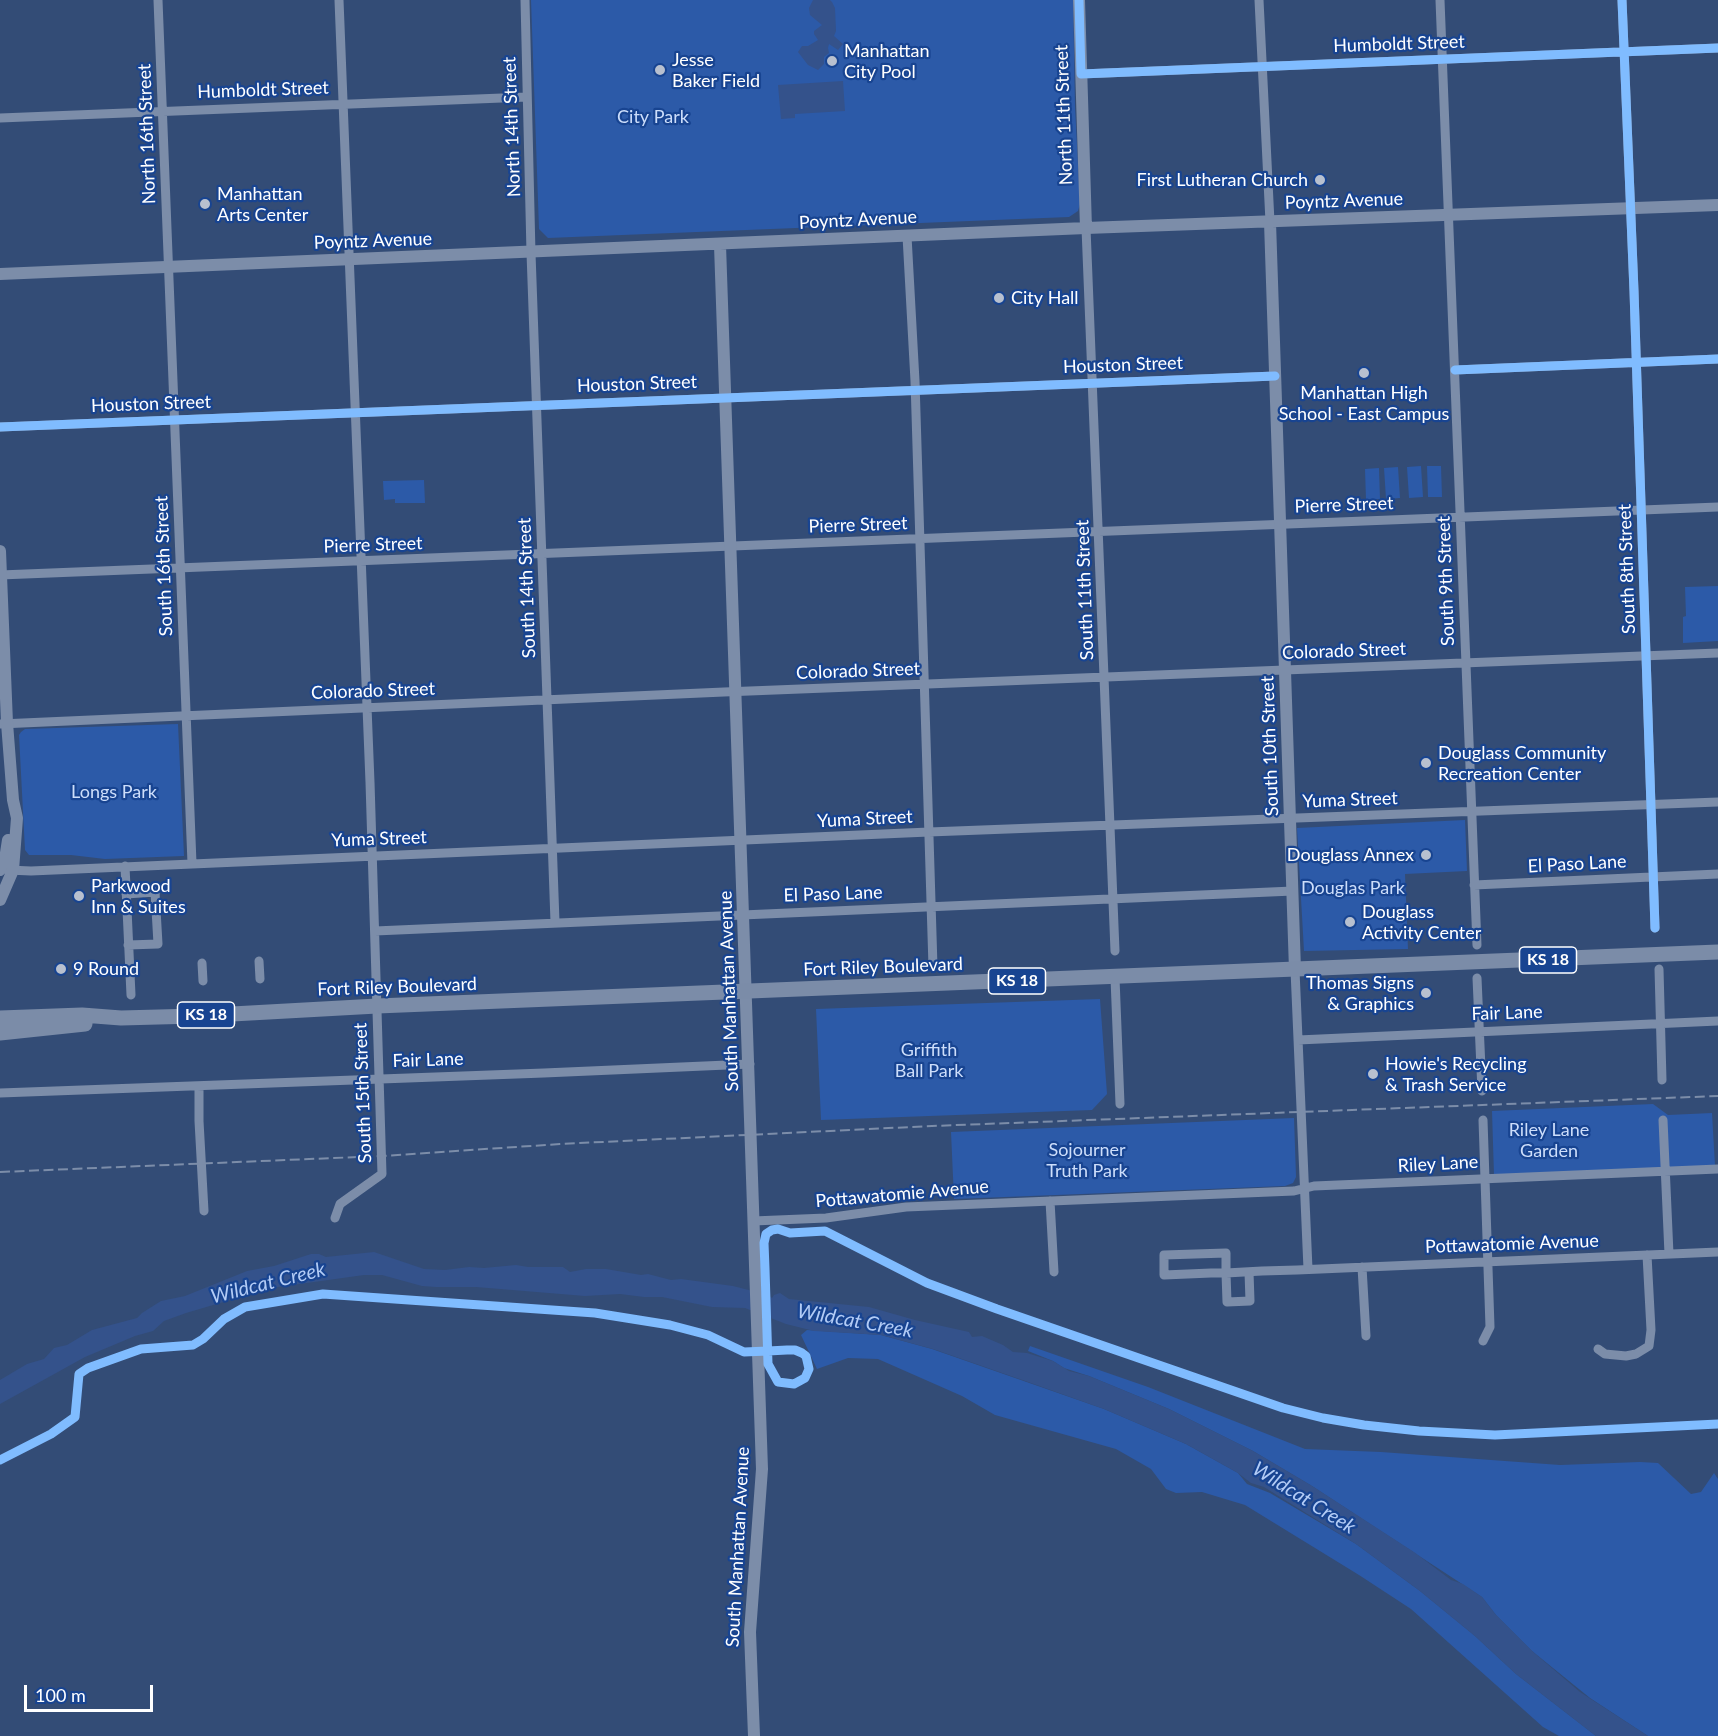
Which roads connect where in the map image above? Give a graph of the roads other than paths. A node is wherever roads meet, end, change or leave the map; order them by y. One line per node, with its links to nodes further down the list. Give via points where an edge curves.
1 (158, 0): 15 (street, North 16th Street)
2 (339, 0): 14 (street, South 15th Street)
3 (525, 0): 13 (street, North 14th Street)
4 (1079, 0): 12 (street, North 11th Street)
5 (1259, 0): 11 (street)
6 (1440, 0): 10 (street, South 9th Street)
7 (1622, 0): 9 (street, South 8th Street)
8 (1718, 48): 9 (street, Humboldt Street)
9 (1624, 52): 10 (street, Humboldt Street); 18 (street, South 8th Street)
10 (1444, 59): 11 (street, Humboldt Street); 19 (street, South 9th Street)
11 (1263, 66): 12 (street, Humboldt Street); 20 (street)
12 (1081, 74): 21 (street, North 11th Street)
13 (527, 97): 14 (street, Humboldt Street); 24 (street, North 14th Street)
14 (342, 104): 15 (street, Humboldt Street); 25 (street, South 15th Street)
15 (164, 111): 16 (street, Humboldt Street); 26 (street, North 16th Street)
16 (0, 118)
17 (1718, 205): 18 (street, Poyntz Avenue)
18 (1629, 209): 19 (street, Poyntz Avenue); 29 (street, South 8th Street)
19 (1450, 215): 20 (street, Poyntz Avenue); 30 (street, South 9th Street)
20 (1270, 222): 21 (street, Poyntz Avenue); 31 (street, South 10th Street)
21 (1086, 228): 22 (street, Poyntz Avenue); 32 (street, South 11th Street)
22 (907, 236): 23 (street, Poyntz Avenue); 33 (street)
23 (720, 244): 24 (street, Poyntz Avenue); 34 (street, South Manhattan Avenue)
24 (531, 253): 25 (street, Poyntz Avenue); 35 (street, South 14th Street)
25 (350, 260): 26 (street, Poyntz Avenue); 36 (street, South 15th Street)
26 (169, 267): 27 (street, Poyntz Avenue); 37 (street, South 16th Street)
27 (0, 274)
28 (1718, 359): 29 (street)
29 (1635, 362): 30 (street); 40 (street, South 8th Street)
30 (1455, 370): 41 (street, South 9th Street)
31 (1275, 376): 32 (street, Houston Street); 42 (street, South 10th Street)
32 (1093, 383): 33 (street, Houston Street); 43 (street, South 11th Street)
33 (914, 389): 34 (street, Houston Street); 44 (street)
34 (726, 397): 35 (street, Houston Street); 45 (street, South Manhattan Avenue)
35 (536, 405): 36 (street, Houston Street); 47 (street, South 14th Street)
36 (355, 412): 37 (street, Houston Street); 48 (street, South 15th Street)
37 (174, 420): 38 (street, Houston Street); 49 (street, South 16th Street)
38 (0, 427)
39 (1718, 507): 40 (street, Pierre Street)
40 (1641, 510): 41 (street, Pierre Street); 52 (street, South 8th Street)
41 (1461, 517): 42 (street, Pierre Street); 53 (street, South 9th Street)
42 (1281, 524): 43 (street, Pierre Street); 54 (street, South 10th Street)
43 (1099, 531): 44 (street, Pierre Street); 55 (street, South 11th Street)
44 (919, 539): 45 (street, Pierre Street); 56 (street)
45 (731, 546): 47 (street, Pierre Street); 57 (street, South Manhattan Avenue)
46 (0, 551): 50 (street)
47 (542, 554): 48 (street, Pierre Street); 58 (street, South 14th Street)
48 (361, 562): 49 (street, Pierre Street); 59 (street, South 15th Street)
49 (181, 569): 50 (street, Pierre Street); 60 (street, South 16th Street)
50 (1, 575): 61 (street)
51 (1718, 653): 52 (street, Colorado Street)
52 (1646, 655): 53 (street, Colorado Street); 63 (street, South 8th Street)
53 (1465, 663): 54 (street, Colorado Street); 64 (street, South 9th Street)
54 (1286, 670): 55 (street, Colorado Street); 65 (street, South 10th Street)
55 (1105, 678): 56 (street, Colorado Street); 66 (street, South 11th Street)
56 (924, 685): 57 (street, Colorado Street); 67 (street)
57 (736, 692): 58 (street, Colorado Street); 68 (street, South Manhattan Avenue)
58 (547, 700): 59 (street, Colorado Street); 69 (street, South 14th Street)
59 (367, 709): 60 (street, Colorado Street); 70 (street, South 15th Street)
60 (186, 715): 61 (street, Colorado Street); 71 (street, South 16th Street)
61 (3, 723): 73 (street, via 17,818)
62 (1718, 802): 63 (street, Yuma Street)
63 (1651, 805): 64 (street, Yuma Street); 75 (street, South 8th Street)
64 (1471, 811): 65 (street, Yuma Street); 76 (street, South 9th Street)
65 (1290, 819): 66 (street, Yuma Street); 77 (street, South 10th Street)
66 (1111, 826): 67 (street, Yuma Street); 79 (street, South 11th Street)
67 (929, 832): 68 (street, Yuma Street); 81 (street)
68 (742, 841): 69 (street, Yuma Street); 82 (street, South Manhattan Avenue)
69 (553, 848): 70 (street, Yuma Street); 83 (street, South 14th Street)
70 (372, 856): 71 (street, Yuma Street); 85 (street, South 15th Street)
71 (192, 863): 72 (street, Yuma Street)
72 (125, 866): 73 (street, Yuma Street); 78 (street)
73 (6, 870): 80 (street)
74 (1718, 874): 75 (street, El Paso Lane)
75 (1653, 877): 76 (street, El Paso Lane); 84 (street, South 8th Street)
76 (1474, 885): 87 (street, South 9th Street)
77 (1293, 891): 79 (street, El Paso Lane); 94 (street, South 10th Street)
78 (126, 894): 86 (street); 86 (street, via 155,892 158,933 158,944)
79 (1113, 897): 81 (street, El Paso Lane); 88 (street, South 11th Street)
80 (0, 900)
81 (932, 906): 82 (street, El Paso Lane); 92 (street)
82 (744, 914): 83 (street, El Paso Lane); 99 (street, South Manhattan Avenue)
83 (555, 922): 85 (street, El Paso Lane)
84 (1654, 928)
85 (375, 930): 101 (street, South 15th Street)
86 (128, 945): 100 (street)
87 (1477, 945)
88 (1115, 951)
89 (1718, 952): 94 (highway, Fort Riley Boulevard / KS 18)
90 (259, 961): 97 (street)
91 (202, 963): 98 (street)
92 (933, 968)
93 (1659, 969): 105 (street)
94 (1295, 970): 95 (highway, Fort Riley Boulevard / KS 18); 108 (street, South 10th Street)
95 (1114, 978): 99 (highway, Fort Riley Boulevard / KS 18); 115 (street)
96 (1477, 978): 106 (street)
97 (260, 979)
98 (203, 981)
99 (747, 991): 101 (highway, Fort Riley Boulevard / KS 18); 109 (street, South Manhattan Avenue)
100 (131, 995)
101 (377, 1006): 103 (highway, Fort Riley Boulevard / KS 18); 110 (street, South 15th Street)
102 (0, 1018): 103 (highway, Fort Riley Boulevard / KS 18)
103 (121, 1018): 107 (highway, Fort Riley Boulevard / KS 18)
104 (1718, 1021): 105 (street, Fair Lane)
105 (1660, 1024): 106 (street, Fair Lane); 111 (street)
106 (1479, 1031): 108 (street, Fair Lane); 113 (street)
107 (0, 1033)
108 (1298, 1040): 121 (street, South 10th Street)
109 (750, 1064): 110 (street, Fair Lane); 125 (street, South Manhattan Avenue)
110 (380, 1078): 112 (street, Fair Lane); 124 (street, South 15th Street, via 382,1174 340,1204)
111 (1662, 1080)
112 (199, 1086): 114 (street, Fair Lane); 123 (street)
113 (1482, 1091)
114 (0, 1093)
115 (1120, 1104)
116 (1483, 1120): 120 (street)
117 (1663, 1120): 119 (street)
118 (1718, 1169): 119 (street, Riley Lane)
119 (1665, 1171): 120 (street, Riley Lane); 127 (street)
120 (1485, 1179): 121 (street, Riley Lane); 129 (street)
121 (1305, 1188): 122 (street, Pottawatomie Avenue); 131 (street, South 10th Street)
122 (1050, 1201): 125 (street, Pottawatomie Avenue, via 906,1207 826,1218); 132 (street)
123 (204, 1211)
124 (335, 1218)
125 (753, 1221): 138 (street, South Manhattan Avenue, via 762,1469 750,1632)
126 (1718, 1252): 127 (street, Pottawatomie Avenue)
127 (1669, 1254): 128 (street, Pottawatomie Avenue)
128 (1647, 1255): 129 (street, Pottawatomie Avenue); 137 (street, via 1651,1330 1648,1346 1626,1356 1605,1354)
129 (1488, 1262): 130 (street, Pottawatomie Avenue); 136 (street, via 1490,1327)
130 (1362, 1267): 131 (street, Pottawatomie Avenue); 135 (street)
131 (1308, 1269): 133 (street, Pottawatomie Avenue)
132 (1054, 1272)
133 (1249, 1272): 134 (street, Pottawatomie Avenue); 134 (street, via 1250,1301 1227,1302)
134 (1226, 1273): 134 (street, Pottawatomie Avenue, via 1164,1275 1164,1255 1226,1253)
135 (1366, 1336)
136 (1483, 1341)
137 (1598, 1349)
138 (754, 1736)

